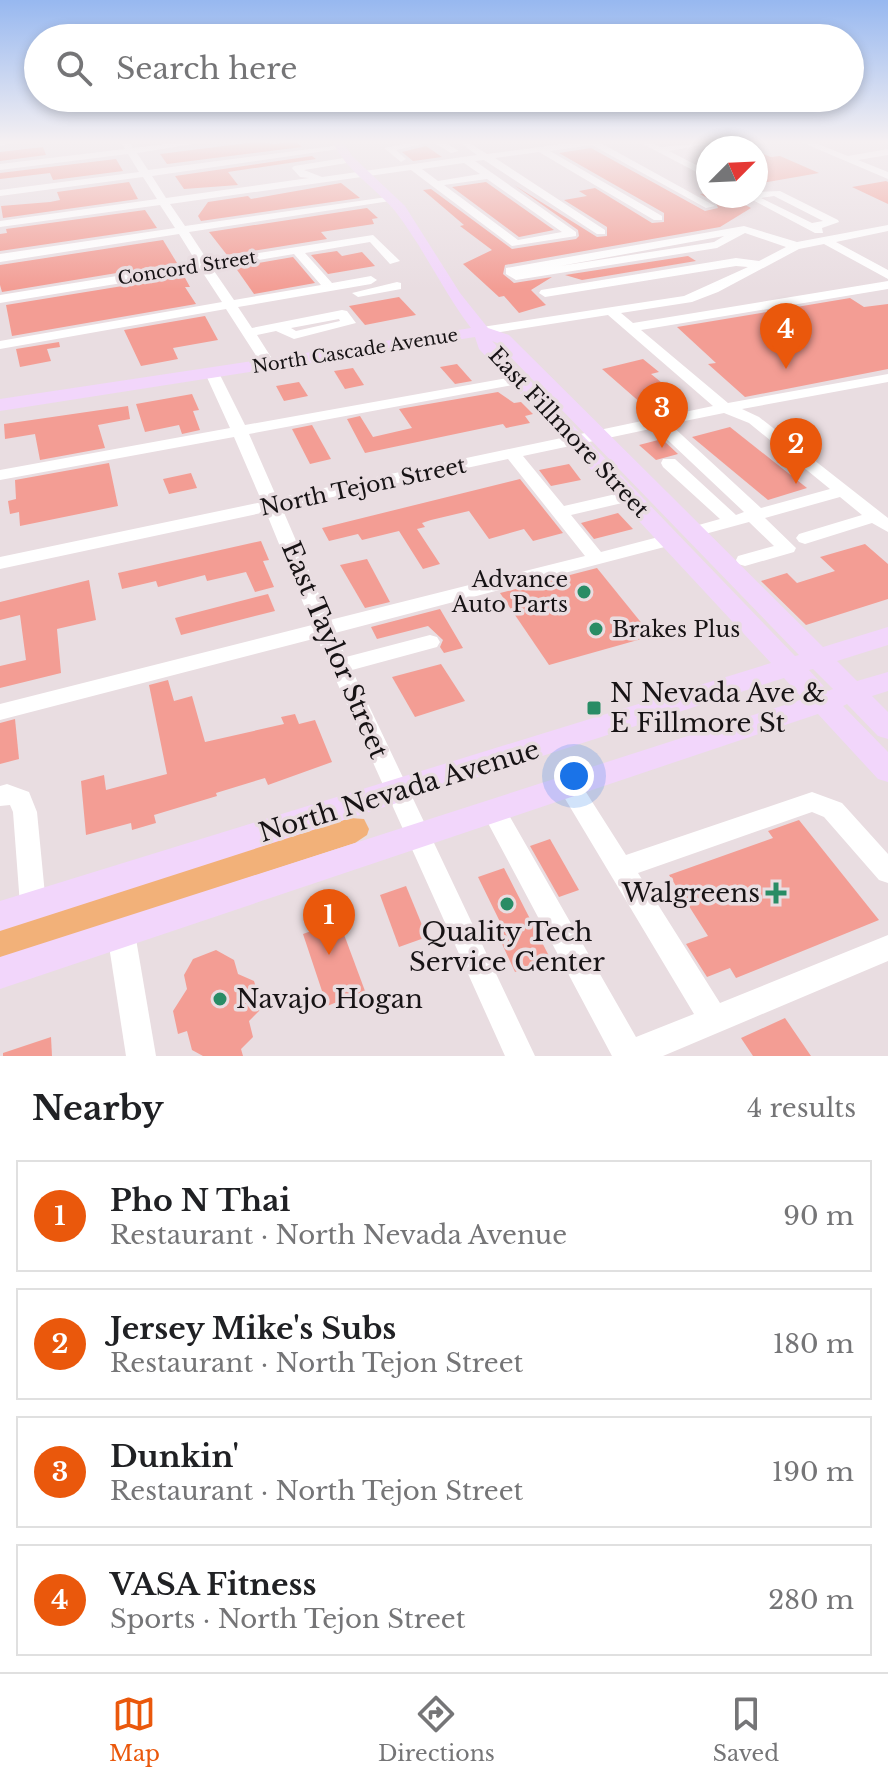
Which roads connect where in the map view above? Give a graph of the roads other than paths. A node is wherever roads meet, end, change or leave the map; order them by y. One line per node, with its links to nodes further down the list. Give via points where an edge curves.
1 (156, 191): 10 (street)
2 (227, 191): 10 (street)
3 (383, 191): 9 (main road)
4 (445, 191): 5 (street, via 516,244 572,234)
5 (513, 191)
6 (539, 191): 17 (street)
7 (612, 191): 12 (street)
8 (768, 194): 14 (street, via 776,193 834,222)
9 (390, 198): 16 (street); 40 (main road)
10 (162, 201): 13 (street); 16 (street)
11 (768, 205): 14 (street)
12 (658, 218)
13 (0, 224)
14 (810, 227): 18 (street)
15 (888, 228): 18 (street, North Cascade Avenue)
16 (182, 231): 24 (street); 28 (street)
17 (601, 232)
18 (831, 238): 20 (street); 21 (street, North Cascade Avenue); 29 (street)
19 (888, 240): 20 (street)
20 (857, 245): 26 (street)
21 (796, 246): 23 (street, via 744,229 717,245); 27 (street, North Cascade Avenue)
22 (297, 250): 25 (street, Concord Street, via 373,238); 28 (street, Concord Street); 33 (street)
23 (627, 254): 23 (street, via 510,271 516,276)
24 (0, 258)
25 (394, 261)
26 (888, 261)
27 (758, 264): 34 (street, via 736,262); 37 (street, North Cascade Avenue, via 699,296)
28 (205, 266): 35 (street, Concord Street); 36 (street)
29 (888, 275)
30 (371, 280): 33 (street)
31 (888, 285): 39 (street)
32 (397, 286): 36 (street)
33 (329, 287): 36 (street)
34 (545, 293)
35 (0, 299)
36 (234, 310): 41 (street); 42 (street)
37 (612, 312): 39 (street); 40 (street, North Cascade Avenue)
38 (278, 327): 41 (street)
39 (630, 328): 49 (street)
40 (482, 331): 43 (main road, North Cascade Avenue); 46 (main road, East Fillmore Street, via 485,345); 52 (main road, East Fillmore Street, via 503,339)
41 (248, 333): 43 (street)
42 (0, 345)
43 (269, 365): 44 (main road, North Cascade Avenue)
44 (212, 373): 48 (main road, North Cascade Avenue); 51 (street, East Taylor Street)
45 (881, 379): 47 (street); 49 (street, North Tejon Street)
46 (518, 380): 51 (street); 53 (main road, East Fillmore Street)
47 (888, 390)
48 (0, 405)
49 (725, 408): 50 (street, North Tejon Street); 57 (street, via 754,420)
50 (658, 422): 52 (street, North Tejon Street); 61 (street)
51 (240, 431): 56 (street); 59 (street, East Taylor Street)
52 (598, 435): 53 (street, North Tejon Street); 64 (main road, East Fillmore Street)
53 (576, 439): 54 (street, North Tejon Street); 58 (main road, East Fillmore Street)
54 (512, 453): 59 (street, North Tejon Street); 60 (street)
55 (669, 463): 62 (street)
56 (0, 475)
57 (843, 491): 61 (street); 63 (street)
58 (629, 496): 60 (street); 64 (main road, East Fillmore Street)
59 (273, 505): 68 (street, North Tejon Street); 69 (street, East Taylor Street)
60 (559, 513): 66 (street)
61 (754, 514): 62 (street); 67 (street, via 787,548)
62 (732, 521): 64 (street)
63 (882, 522): 65 (street)
64 (682, 536): 66 (street); 72 (main road, East Fillmore Street); 74 (main road, East Fillmore Street)
65 (805, 538)
66 (596, 558): 69 (street)
67 (745, 560)
68 (0, 563)
69 (323, 628): 73 (street, East Taylor Street); 78 (street)
70 (888, 636): 72 (main road, North Nevada Avenue)
71 (430, 642): 73 (street)
72 (819, 658): 74 (main road, North Nevada Avenue); 76 (main road, East Fillmore Street)
73 (340, 666): 82 (street, East Taylor Street)
74 (790, 667): 77 (main road, East Fillmore Street); 82 (main road, North Nevada Avenue)
75 (888, 681): 76 (main road, North Nevada Avenue)
76 (852, 692): 77 (main road, North Nevada Avenue); 79 (main road, East Fillmore Street)
77 (822, 702): 80 (main road, East Fillmore Street); 81 (main road, North Nevada Avenue)
78 (0, 712)
79 (888, 729)
80 (888, 771)
81 (569, 785): 84 (main road, North Nevada Avenue); 86 (street)
82 (397, 791): 85 (street, East Taylor Street); 88 (main road, North Nevada Avenue)
83 (0, 796): 88 (street, via 20,799 25,812)
84 (493, 810): 85 (main road, North Nevada Avenue); 96 (street)
85 (417, 835): 90 (main road, North Nevada Avenue); 95 (street, East Taylor Street)
86 (620, 868): 87 (street, via 812,802 833,810); 93 (street)
87 (888, 872)
88 (33, 905): 89 (main road, North Nevada Avenue)
89 (0, 916)
90 (121, 933): 92 (main road, North Nevada Avenue); 94 (street)
91 (888, 948): 93 (street)
92 (0, 973)
93 (715, 1021): 96 (street)
94 (141, 1056)
95 (520, 1056)
96 (628, 1056)

